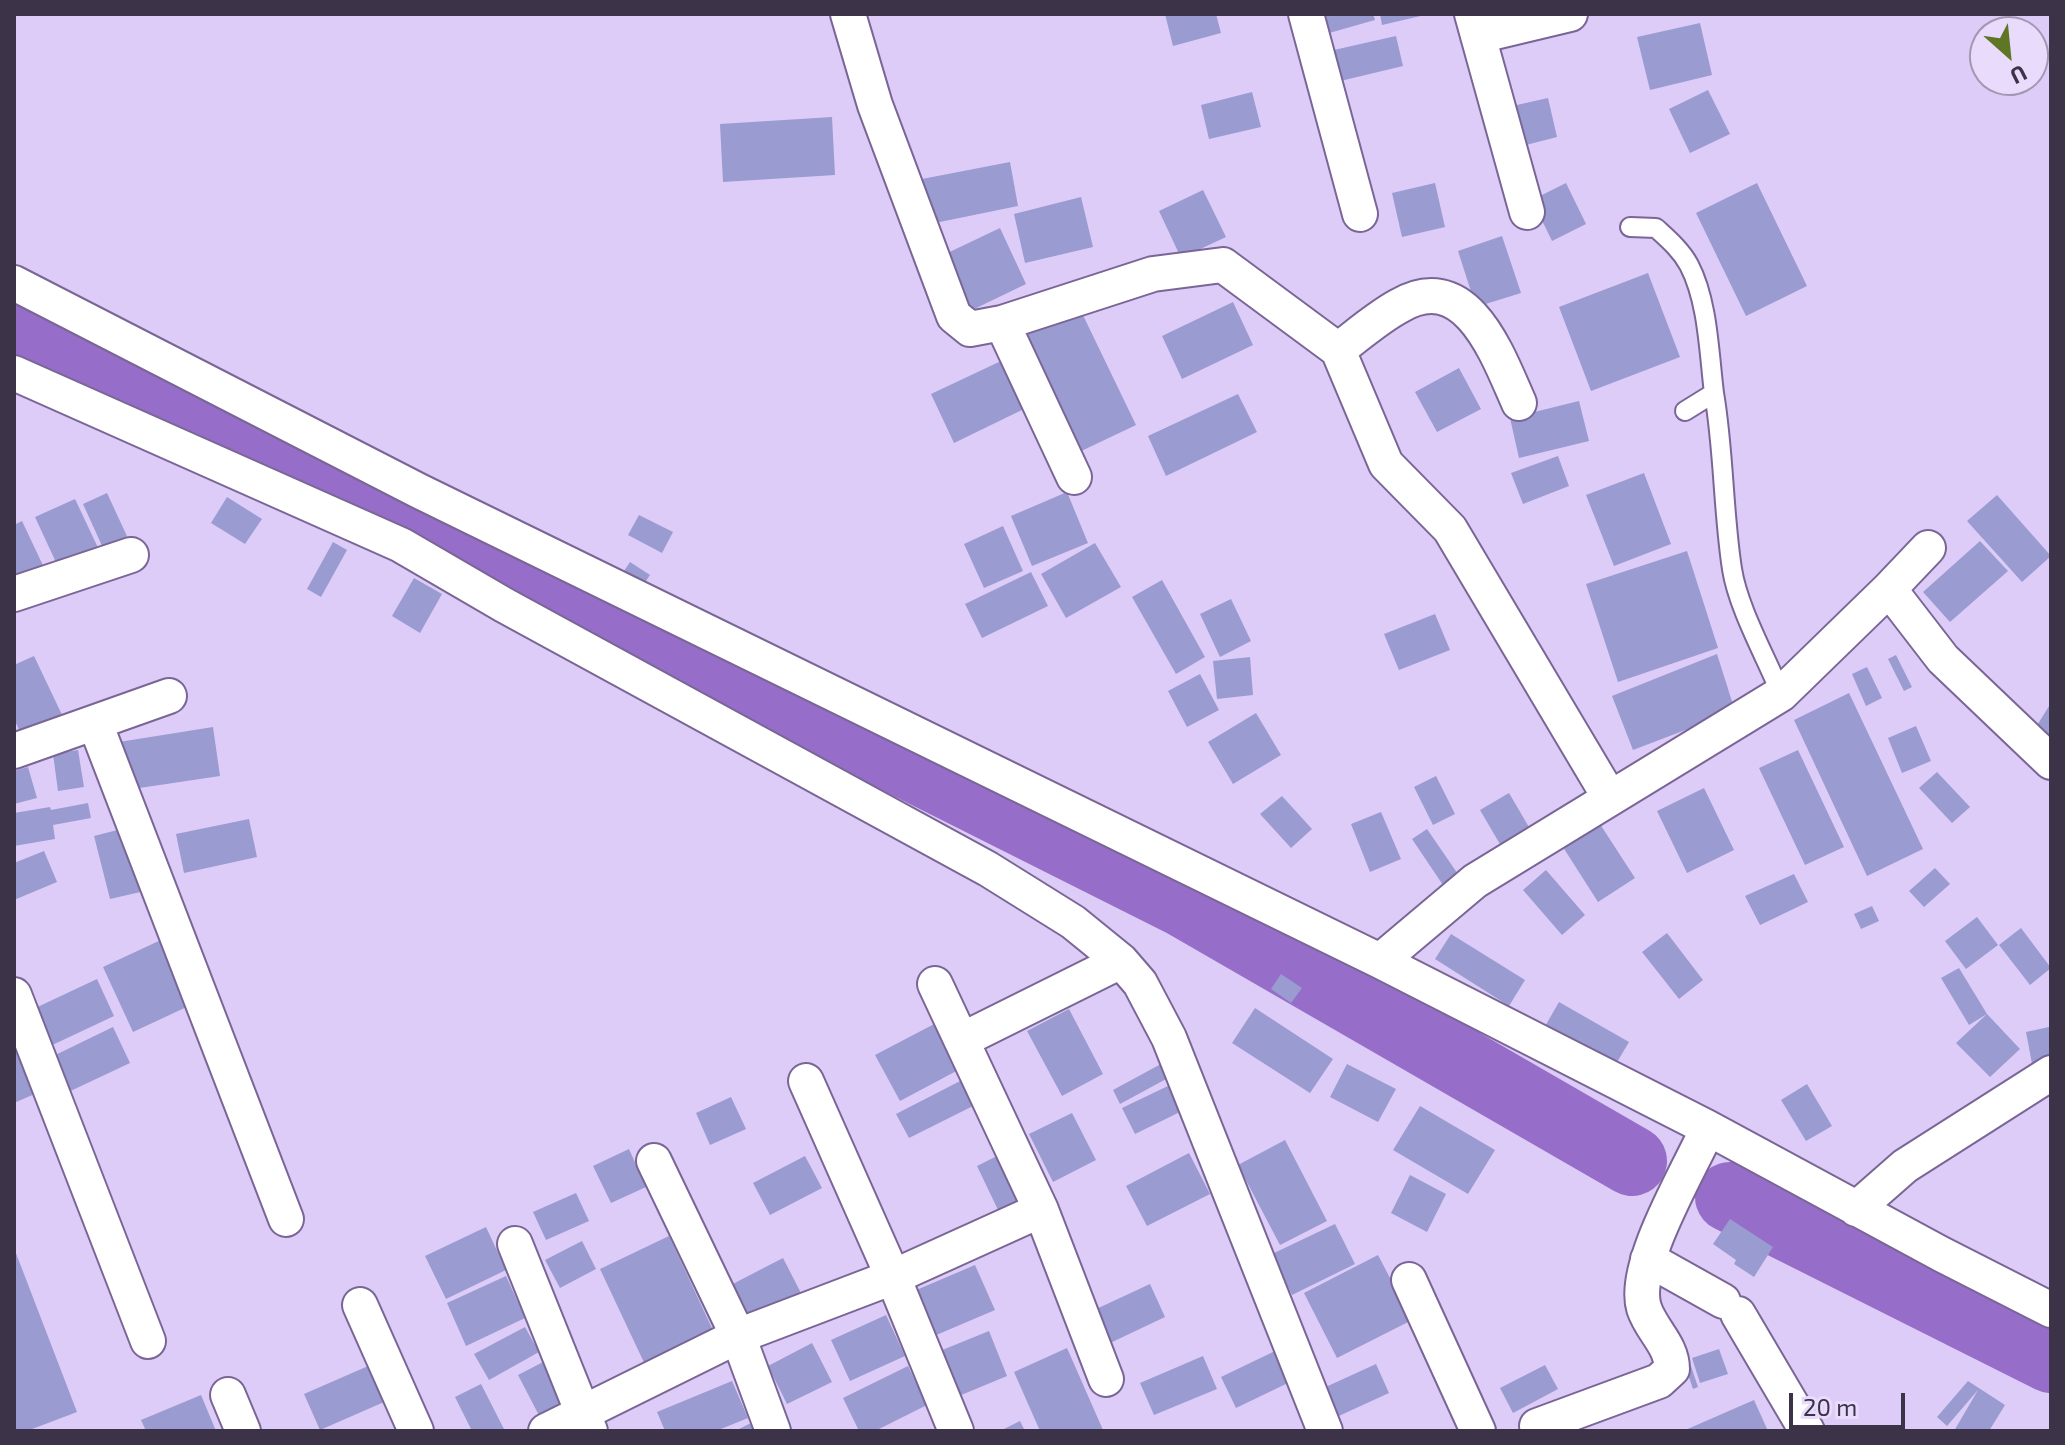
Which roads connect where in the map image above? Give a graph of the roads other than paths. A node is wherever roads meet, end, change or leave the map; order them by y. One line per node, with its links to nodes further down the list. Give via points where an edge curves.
1 (848, 14): 9 (street, via 875,105 954,316 970,329)
2 (1306, 14): 6 (street)
3 (1570, 14): 4 (street)
4 (1475, 25): 5 (street)
5 (1527, 212)
6 (1360, 214)
7 (1630, 227): 12 (lane, via 1656,228 1689,265 1704,314)
8 (15, 285): 27 (street, via 419,491)
9 (1002, 323): 10 (street, via 1153,274 1223,265); 15 (street)
10 (1338, 350): 13 (street, via 1400,305 1434,297 1456,302 1494,346); 25 (street, via 1386,464 1450,529)
11 (14, 373): 26 (street, via 401,545 988,869 1073,922)
12 (1714, 393): 14 (lane); 20 (lane, via 1732,571)
13 (1519, 403)
14 (1685, 411)
15 (1074, 477)
16 (1928, 548): 18 (street)
17 (131, 555): 19 (street)
18 (1889, 589): 20 (street); 24 (street, via 1943,659)
19 (14, 594)
20 (1781, 694): 25 (street)
21 (169, 696): 22 (street)
22 (95, 723): 23 (street); 37 (street)
23 (14, 751)
24 (2051, 762)
25 (1610, 798): 27 (street, via 1475,881)
26 (1121, 961): 30 (street); 55 (street, via 1140,983 1169,1038)
27 (1380, 961): 33 (street)
28 (935, 984): 30 (street)
29 (14, 995): 45 (street)
30 (962, 1040): 36 (street)
31 (2051, 1073): 35 (street, via 1905,1166)
32 (806, 1081): 40 (street)
33 (1704, 1139): 35 (street); 39 (street)
34 (654, 1161): 44 (street)
35 (1856, 1209): 43 (street)
36 (1041, 1210): 40 (street); 46 (street)
37 (286, 1219)
38 (515, 1244): 48 (street)
39 (1648, 1259): 49 (street, via 1644,1308 1672,1356 1672,1369 1659,1381); 57 (street, via 1730,1308)
40 (893, 1277): 44 (street); 54 (street)
41 (1409, 1280): 56 (street)
42 (360, 1305): 51 (street)
43 (2051, 1310)
44 (738, 1336): 48 (street); 53 (street)
45 (148, 1341)
46 (1106, 1379)
47 (228, 1395): 50 (street)
48 (587, 1422): 52 (street)
49 (1537, 1426)
50 (243, 1431)
51 (416, 1431)
52 (546, 1431)
53 (773, 1431)
54 (956, 1431)
55 (1325, 1431)
56 (1478, 1431)
57 (1807, 1431)

